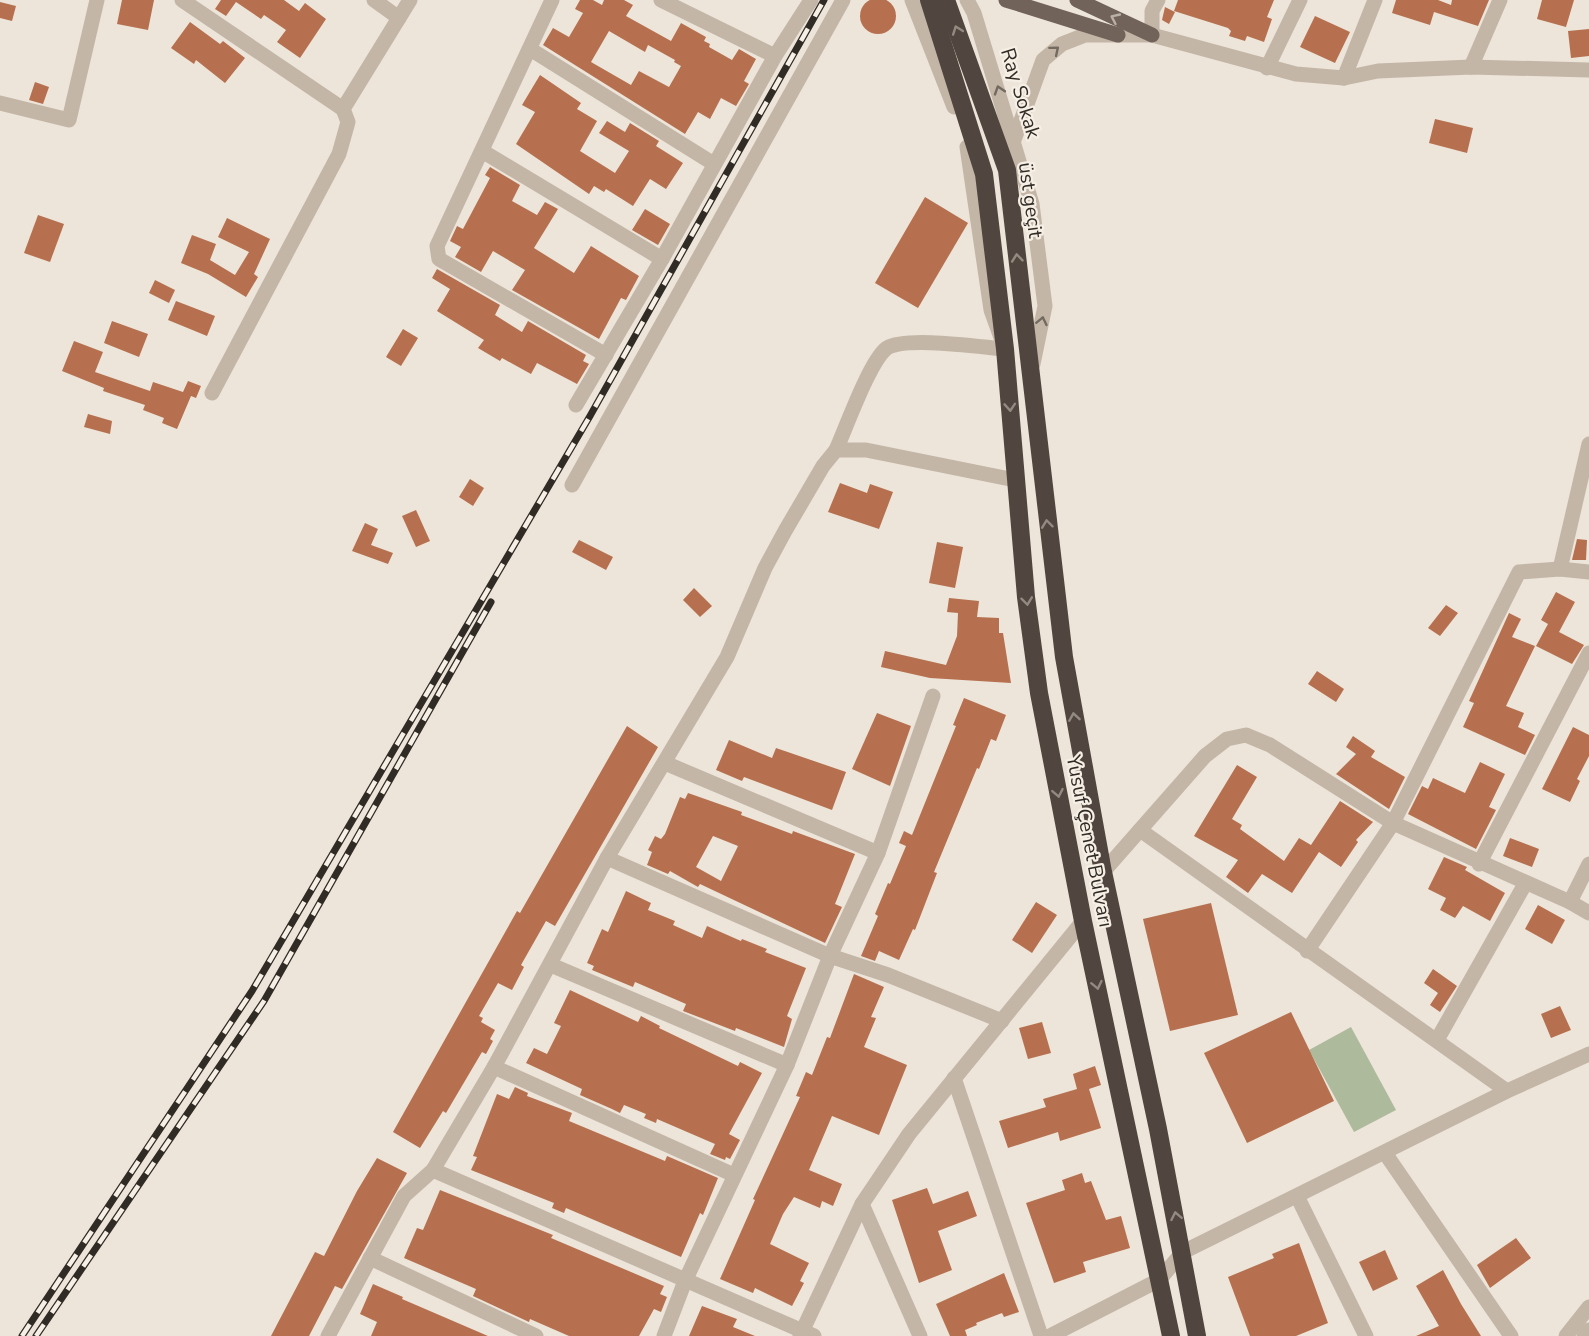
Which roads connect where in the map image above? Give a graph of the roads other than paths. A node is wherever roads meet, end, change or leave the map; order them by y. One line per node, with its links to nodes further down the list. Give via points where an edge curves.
1 (97, 0): 28 (street, via 69,120)
2 (182, 0): 29 (street)
3 (374, 0): 19 (street)
4 (410, 0): 19 (street)
5 (552, 0): 22 (street)
6 (661, 0): 23 (street)
7 (811, 0): 23 (street)
8 (843, 0): 42 (street)
9 (912, 0): 34 (street, via 971,157 991,310)
10 (929, 0): 34 (highway, Yusuf Çenet Bulvarı, via 984,174)
11 (946, 0): 36 (highway, üst geçit, one-way to 11, via 1007,170)
12 (967, 0): 30 (street, Ray Sokak, one-way to 12)
13 (1006, 0): 20 (main road)
14 (1077, 0): 21 (main road, one-way to 14)
15 (1158, 0): 21 (street, via 1152,11)
16 (1300, 0): 25 (street)
17 (1376, 0): 27 (street)
18 (1500, 0): 24 (street)
19 (399, 18): 29 (street)
20 (1118, 35): 21 (street); 30 (street, one-way to 20, via 1043,60 1062,44 1085,35)
21 (1152, 35): 25 (street)
22 (530, 49): 31 (street); 32 (street)
23 (775, 56): 32 (street)
24 (1471, 67): 26 (street); 27 (street, via 1378,71)
25 (1267, 68): 27 (street)
26 (1589, 70)
27 (1344, 78)
28 (0, 103)
29 (343, 110): 37 (street, via 348,122 339,154)
30 (1014, 140): 36 (street, Ray Sokak, one-way to 30, via 1045,306 1032,204)
31 (482, 151): 33 (street); 35 (street, via 437,246 440,259)
32 (714, 164): 33 (street)
33 (662, 259): 35 (street)
34 (1005, 348): 40 (street, via 905,342 888,347 879,355); 41 (highway, Yusuf Çenet Bulvarı, one-way to 41)
35 (606, 355): 38 (street)
36 (1030, 378): 54 (highway, Yusuf Çenet Bulvarı, one-way to 36, via 1064,657)
37 (212, 393)
38 (576, 405)
39 (1589, 444): 43 (street)
40 (836, 450): 41 (street, via 866,450); 47 (street, via 785,531 727,657)
41 (1016, 480): 58 (highway, Yusuf Çenet Bulvarı, one-way to 58, via 1039,693)
42 (572, 485)
43 (1560, 570): 44 (street); 48 (street, via 1518,572)
44 (1589, 572)
45 (1589, 653): 52 (street)
46 (933, 696): 50 (street)
47 (665, 763): 50 (street); 51 (street)
48 (1393, 824): 49 (street, via 1270,746 1246,735 1227,739 1205,756); 52 (street); 59 (street)
49 (1140, 830): 54 (street); 59 (street)
50 (878, 853): 60 (street)
51 (607, 858): 60 (street); 61 (street)
52 (1479, 864): 55 (street)
53 (1589, 864): 56 (street)
54 (1103, 872): 74 (highway, Yusuf Çenet Bulvarı, one-way to 54)
55 (1525, 884): 56 (street); 63 (street)
56 (1570, 902): 57 (street)
57 (1589, 914)
58 (1083, 921): 62 (street); 76 (highway, Yusuf Çenet Bulvarı, one-way to 76)
59 (1307, 951): 63 (street)
60 (830, 956): 62 (street); 65 (street)
61 (551, 965): 65 (street); 66 (street)
62 (1002, 1021): 67 (street)
63 (1437, 1040): 68 (street)
64 (1589, 1054): 68 (street)
65 (787, 1065): 71 (street)
66 (494, 1067): 70 (street); 71 (street)
67 (954, 1078): 73 (street, via 909,1134); 85 (street)
68 (1507, 1091): 69 (street)
69 (1385, 1153): 72 (street); 90 (street)
70 (433, 1170): 75 (street, via 404,1196); 77 (street)
71 (734, 1175): 77 (street)
72 (1297, 1196): 74 (street); 89 (street)
73 (862, 1204): 80 (street); 84 (street)
74 (1183, 1252): 76 (street); 88 (highway, Yusuf Çenet Bulvarı)
75 (370, 1258): 81 (street); 82 (street)
76 (1159, 1280): 86 (street); 87 (highway, Yusuf Çenet Bulvarı)
77 (685, 1281): 80 (street); 83 (street)
78 (1589, 1306): 91 (street)
79 (1589, 1330): 92 (street)
80 (806, 1334)
81 (328, 1336)
82 (536, 1336)
83 (664, 1336)
84 (920, 1336)
85 (1041, 1336)
86 (1050, 1336)
87 (1171, 1336)
88 (1197, 1336)
89 (1366, 1336)
90 (1511, 1336)
91 (1566, 1336)
92 (1584, 1336)

